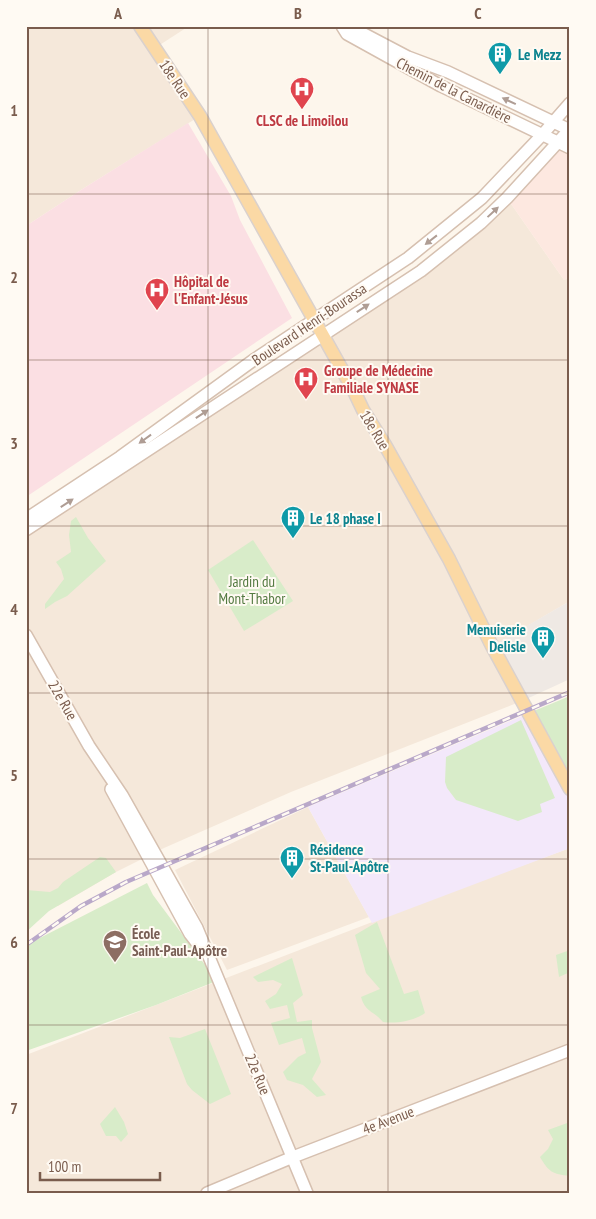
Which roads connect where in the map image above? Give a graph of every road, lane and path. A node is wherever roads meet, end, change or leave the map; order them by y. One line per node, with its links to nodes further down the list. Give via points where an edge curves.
1 (140, 26): 10 (main road, 18e Rue, via 200,116)
2 (342, 26): 7 (main road, Chemin de la Canardière, via 347,34 441,86)
3 (349, 26): 5 (main road, Chemin de la Canardière, one-way to 3, via 448,72 408,57)
4 (570, 103): 5 (main road, Boulevard Henri-Bourassa)
5 (553, 122): 6 (main road, Chemin de la Canardière); 7 (main road, Boulevard Henri-Bourassa)
6 (570, 130): 8 (main road, Boulevard Henri-Bourassa)
7 (542, 135): 8 (main road, Chemin de la Canardière); 10 (main road, Boulevard Henri-Bourassa, one-way to 10, via 482,198 450,225 408,258)
8 (558, 142): 9 (main road, Chemin de la Canardière); 11 (main road, Boulevard Henri-Bourassa, one-way to 8, via 420,271 460,240 507,198)
9 (570, 148)
10 (314, 321): 11 (main road, 18e Rue); 12 (main road, Boulevard Henri-Bourassa, one-way to 12, via 255,359 120,457)
11 (322, 335): 13 (main road, Boulevard Henri-Bourassa, one-way to 11); 15 (main road, 18e Rue, via 449,559 496,654)
12 (26, 518)
13 (26, 530)
14 (26, 635): 17 (main road, 22e Rue, via 197,928)
15 (570, 789)
16 (570, 1050): 17 (main road, 4e Avenue)
17 (293, 1157): 18 (main road, 4e Avenue); 19 (main road, 22e Rue)
18 (207, 1193)
19 (306, 1193)

